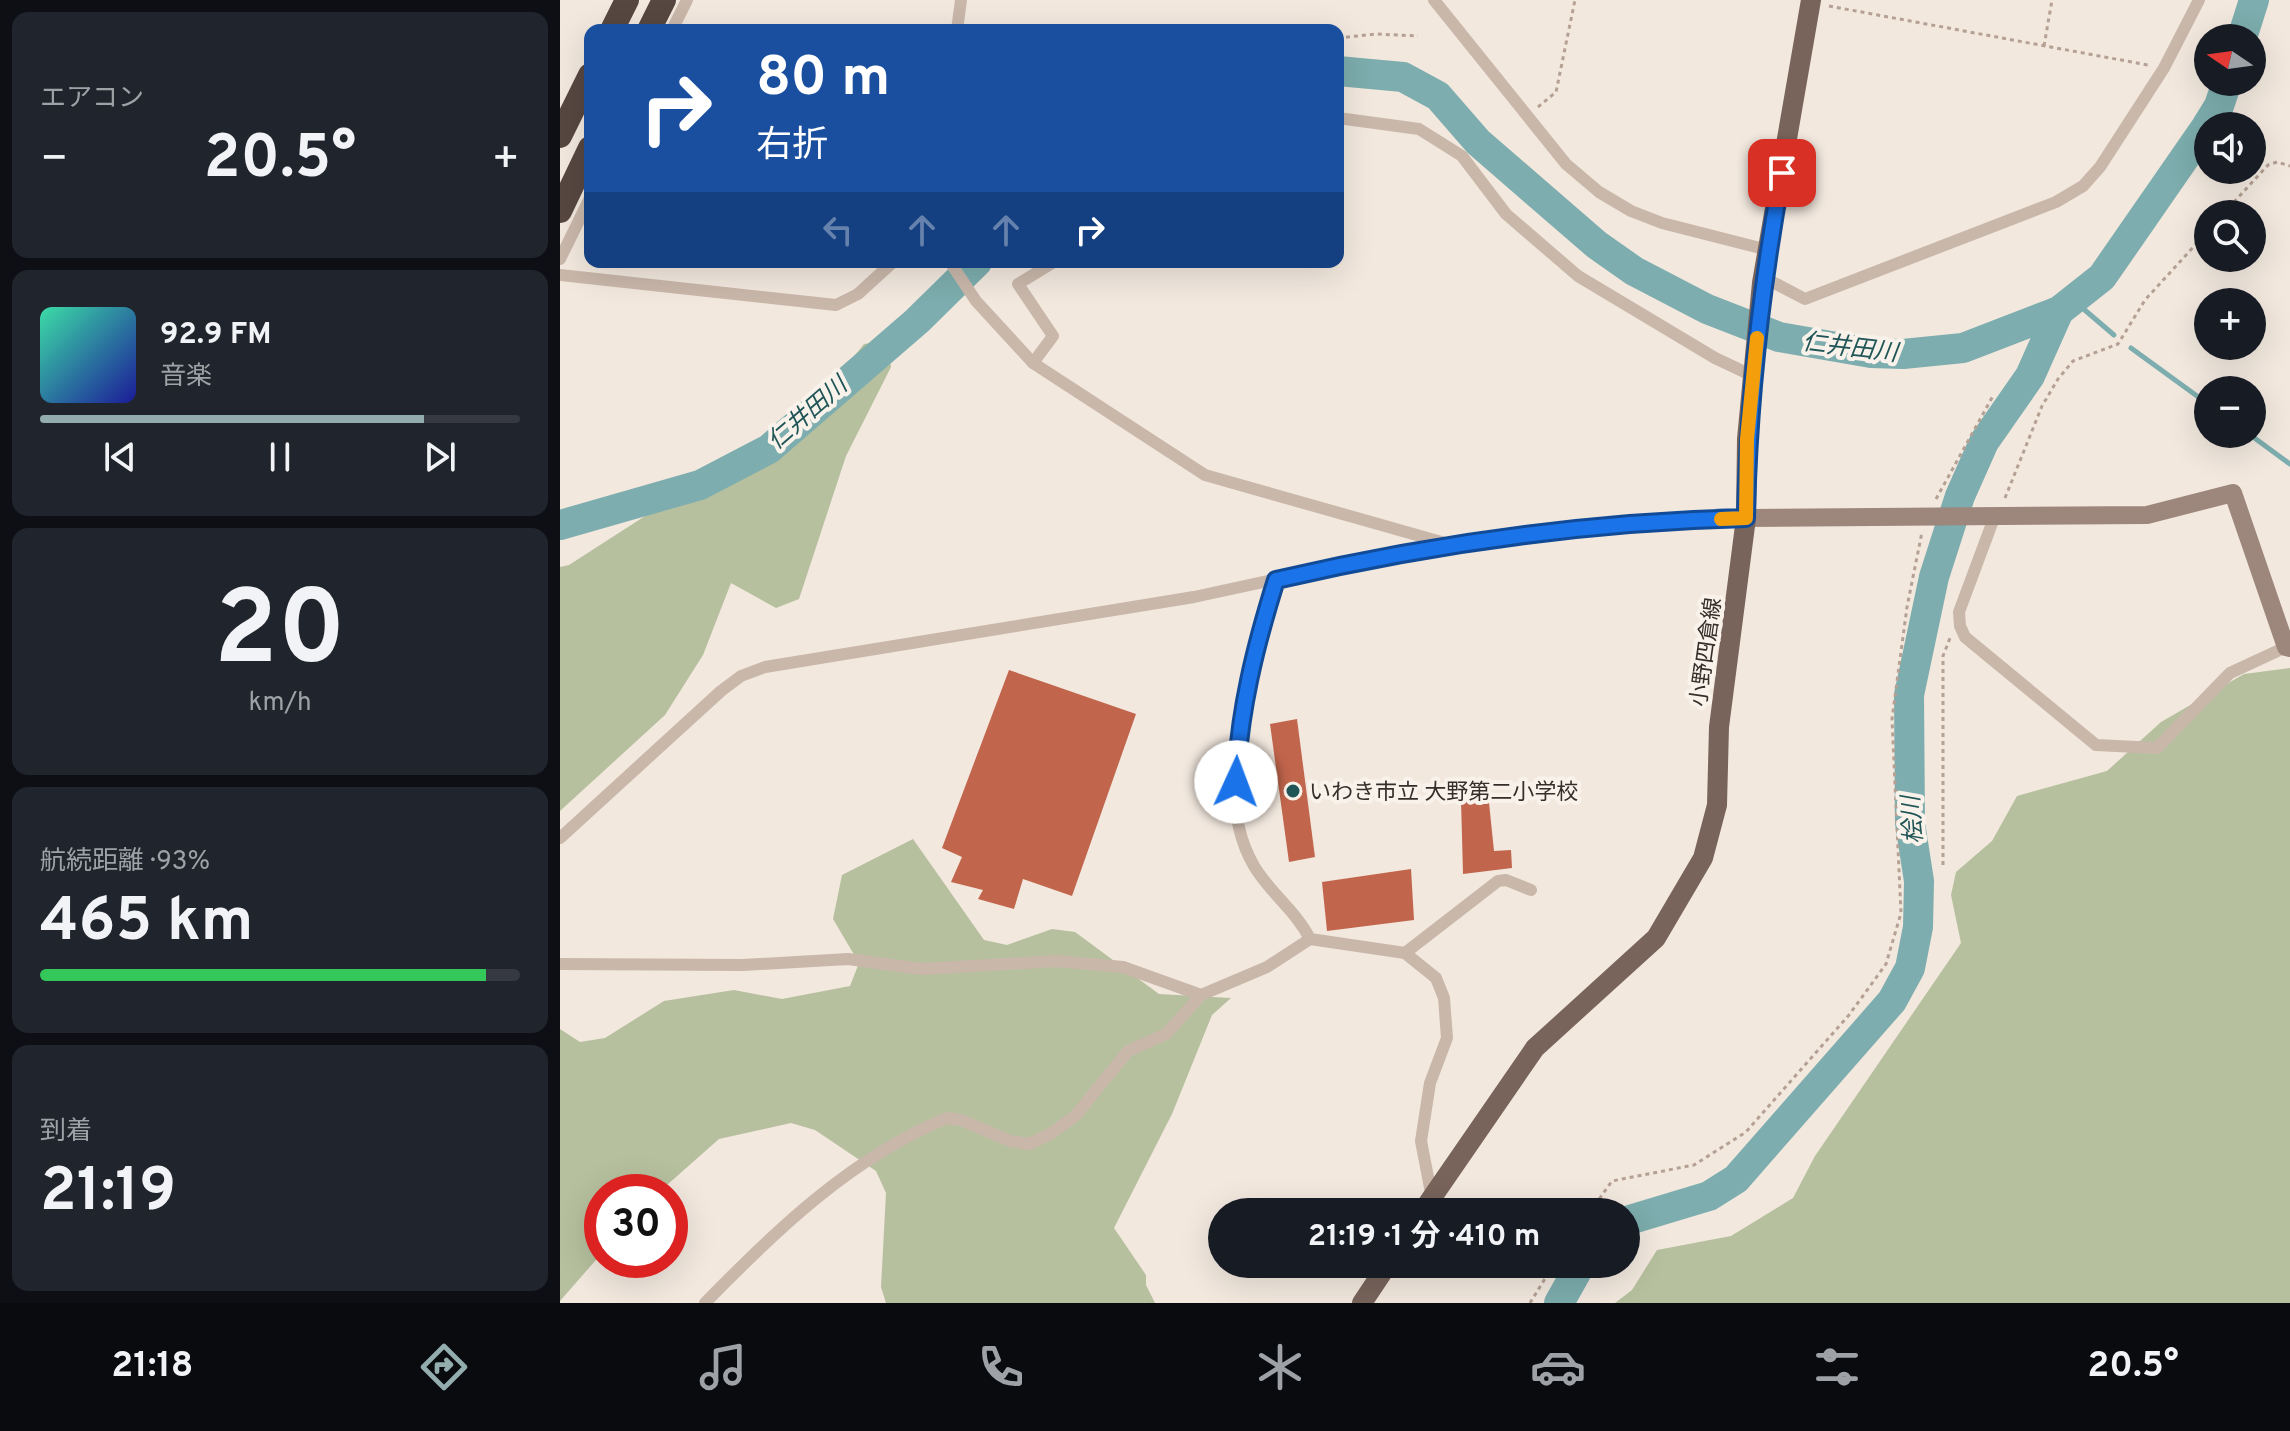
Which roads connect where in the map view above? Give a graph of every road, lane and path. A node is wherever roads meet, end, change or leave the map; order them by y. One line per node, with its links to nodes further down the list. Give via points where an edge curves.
1 (627, 0): 10 (highway)
2 (664, 0): 11 (highway)
3 (687, 0): 12 (street)
4 (961, 0): 13 (street)
5 (1434, 0): 19 (street)
6 (1575, 0): 19 (path, via 1556,92)
7 (2052, 0): 16 (path)
8 (2199, 0): 17 (street)
9 (1811, 1): 16 (path); 28 (main road, 小野四倉線)
10 (615, 24)
11 (652, 24)
12 (675, 24)
13 (958, 24)
14 (1418, 36): 15 (path)
15 (1344, 37)
16 (2044, 46): 17 (path)
17 (2164, 68): 34 (street, via 2100,167 2083,186 2056,202 1805,299)
18 (584, 87): 21 (highway)
19 (1528, 114): 28 (street, via 1566,164 1631,211)
20 (1344, 119): 36 (street, via 1419,129 1462,156 1506,214 1578,276)
21 (560, 136)
22 (584, 161): 26 (highway)
23 (2290, 166): 24 (path, via 2268,165)
24 (2236, 200)
25 (584, 210): 29 (street)
26 (560, 211)
27 (2194, 246): 40 (path, via 2145,300 2118,344 2073,361 2058,379)
28 (1768, 250): 34 (main road, 小野四倉線)
29 (560, 259)
30 (886, 268): 33 (street, via 858,294 836,305)
31 (954, 268): 35 (street, via 976,301)
32 (1044, 268): 35 (street, via 1018,284 1053,336)
33 (560, 275)
34 (1762, 280): 36 (main road, 小野四倉線)
35 (1033, 363): 41 (street, via 1205,475)
36 (1753, 376): 38 (main road, 小野四倉線)
37 (1994, 394): 39 (path)
38 (1746, 518): 39 (street); 41 (street, via 1656,520); 53 (main road, 小野四倉線, via 1719,727 1717,805 1703,858 1656,938 1535,1048)
39 (1925, 518): 40 (street); 54 (path, via 1892,719 1901,913 1886,964 1839,1027 1746,1132 1694,1165 1612,1181)
40 (1994, 518): 43 (street); 44 (street, via 2147,515 2233,493)
41 (1456, 546): 42 (street)
42 (1276, 580): 45 (street, via 765,667 721,691); 48 (street, via 1252,658 1238,730 1234,808 1254,866)
43 (1959, 612): 44 (street, via 1965,637 2096,745 2157,748 2230,673); 46 (path, via 1943,656)
44 (2288, 648)
45 (560, 838)
46 (1943, 865)
47 (1531, 890): 49 (street, via 1498,881)
48 (1310, 939): 49 (street); 51 (street, via 1267,967)
49 (1405, 953): 52 (street, via 1436,978 1444,998 1447,1038 1430,1083 1421,1141)
50 (560, 964): 51 (street, via 743,965 848,959 922,969 1056,961 1123,967)
51 (1201, 995): 57 (street, via 1166,1034 1128,1051 1076,1115 1052,1133 1029,1144 961,1120 947,1118 927,1127 846,1176 764,1242)
52 (1426, 1198)
53 (1432, 1198)
54 (1600, 1198)
55 (1379, 1278): 58 (main road)
56 (1545, 1278): 59 (path)
57 (705, 1303)
58 (1362, 1303)
59 (1530, 1303)

